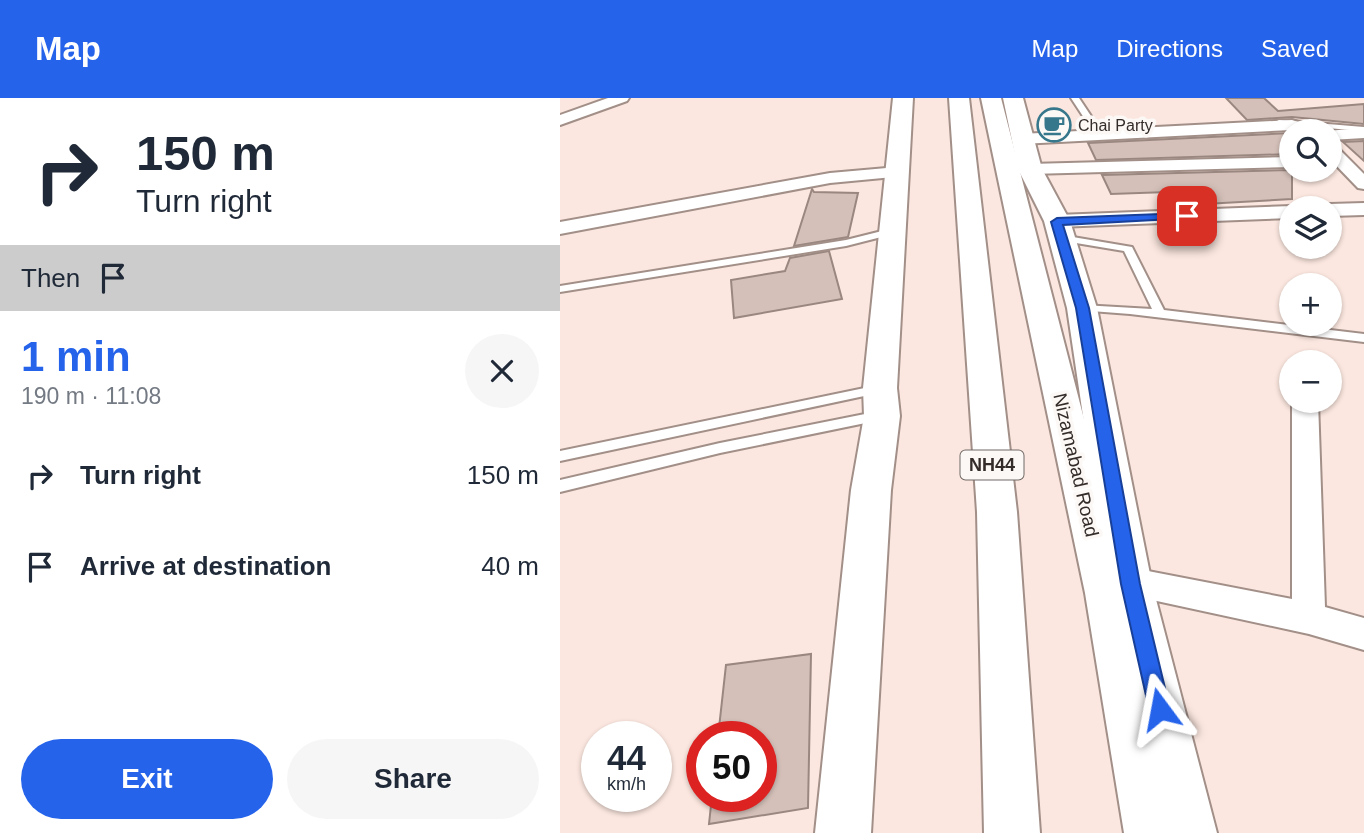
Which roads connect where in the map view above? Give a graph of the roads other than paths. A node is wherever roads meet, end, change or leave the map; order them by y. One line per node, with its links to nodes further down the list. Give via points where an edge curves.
1 (622, 98): 6 (street)
2 (903, 98): 14 (main road)
3 (959, 98): 36 (main road, NH44, via 997,512)
4 (991, 98): 32 (main road, Nizamabad Road)
5 (1075, 98): 8 (lane)
6 (560, 120)
7 (1279, 125): 11 (street)
8 (1097, 131): 9 (lane, via 1301,121); 11 (lane)
9 (1364, 131): 10 (street)
10 (1342, 134)
11 (1021, 135): 12 (street); 20 (main road, Nizamabad Road)
12 (1279, 161)
13 (1342, 165): 15 (street)
14 (898, 173): 19 (street, via 830,178); 21 (main road)
15 (1364, 184)
16 (1364, 209): 17 (street)
17 (1342, 210)
18 (1279, 213): 20 (street)
19 (560, 228)
20 (1059, 230): 23 (main road, Nizamabad Road); 24 (lane, via 1128,249)
21 (894, 231): 22 (lane, via 846,243); 26 (main road)
22 (560, 289)
23 (1082, 308): 24 (lane); 32 (main road, Nizamabad Road)
24 (1160, 314): 25 (lane)
25 (1364, 338)
26 (881, 402): 28 (lane); 29 (lane); 35 (main road)
27 (1305, 413): 33 (street)
28 (724, 421): 29 (lane); 30 (lane)
29 (720, 448): 31 (lane)
30 (560, 456)
31 (560, 486)
32 (1116, 579): 33 (street); 37 (main road, Nizamabad Road); 38 (main road, Nizamabad Road)
33 (1309, 618): 34 (street)
34 (1364, 634)
35 (843, 833)
36 (1012, 833)
37 (1152, 833)
38 (1189, 833)

